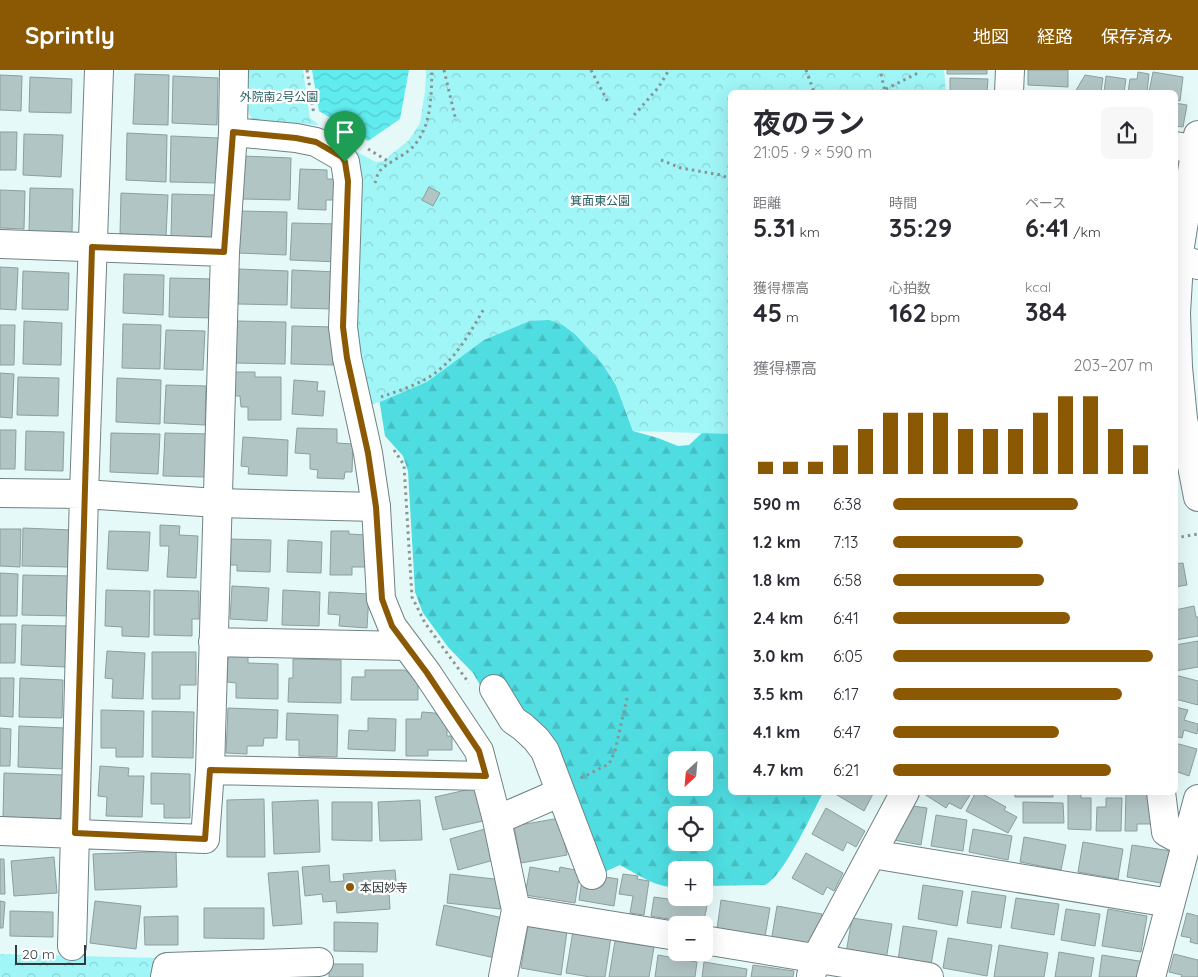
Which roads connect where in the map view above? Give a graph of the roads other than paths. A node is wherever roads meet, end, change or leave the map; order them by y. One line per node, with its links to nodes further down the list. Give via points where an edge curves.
1 (99, 70): 8 (street)
2 (234, 70): 5 (street)
3 (1010, 70): 4 (street)
4 (1009, 90)
5 (233, 132): 10 (street); 17 (street, via 316,142 345,162 348,181 343,327)
6 (1190, 143): 9 (street)
7 (0, 244): 8 (street)
8 (92, 247): 10 (street); 14 (street)
9 (1184, 248): 11 (street)
10 (224, 252): 16 (street)
11 (1178, 300)
12 (1178, 367): 15 (street)
13 (0, 493): 14 (street)
14 (84, 494): 16 (street); 29 (street)
15 (1198, 497)
16 (217, 503): 17 (street); 18 (street)
17 (376, 507): 19 (street, via 382,599 392,626)
18 (213, 642): 19 (street); 21 (street)
19 (406, 646): 22 (street, via 479,751)
20 (484, 689): 23 (street, via 536,739)
21 (210, 770): 22 (street); 29 (street, via 205,839)
22 (486, 776): 27 (street)
23 (568, 786): 27 (street); 32 (street)
24 (903, 795): 31 (street)
25 (1161, 795): 30 (street, via 1166,832)
26 (1198, 799): 30 (street)
27 (496, 820): 34 (street)
28 (0, 831): 29 (street)
29 (75, 833): 37 (street)
30 (1186, 843): 33 (street)
31 (872, 854): 33 (street); 39 (street)
32 (592, 875)
33 (1170, 903): 44 (street)
34 (516, 910): 35 (street); 42 (street)
35 (668, 935)
36 (713, 942): 39 (street)
37 (72, 946)
38 (319, 962): 40 (street)
39 (813, 968): 43 (street)
40 (249, 970): 41 (street, via 167,967)
41 (165, 977)
42 (504, 977)
43 (929, 977)
44 (1151, 977)

